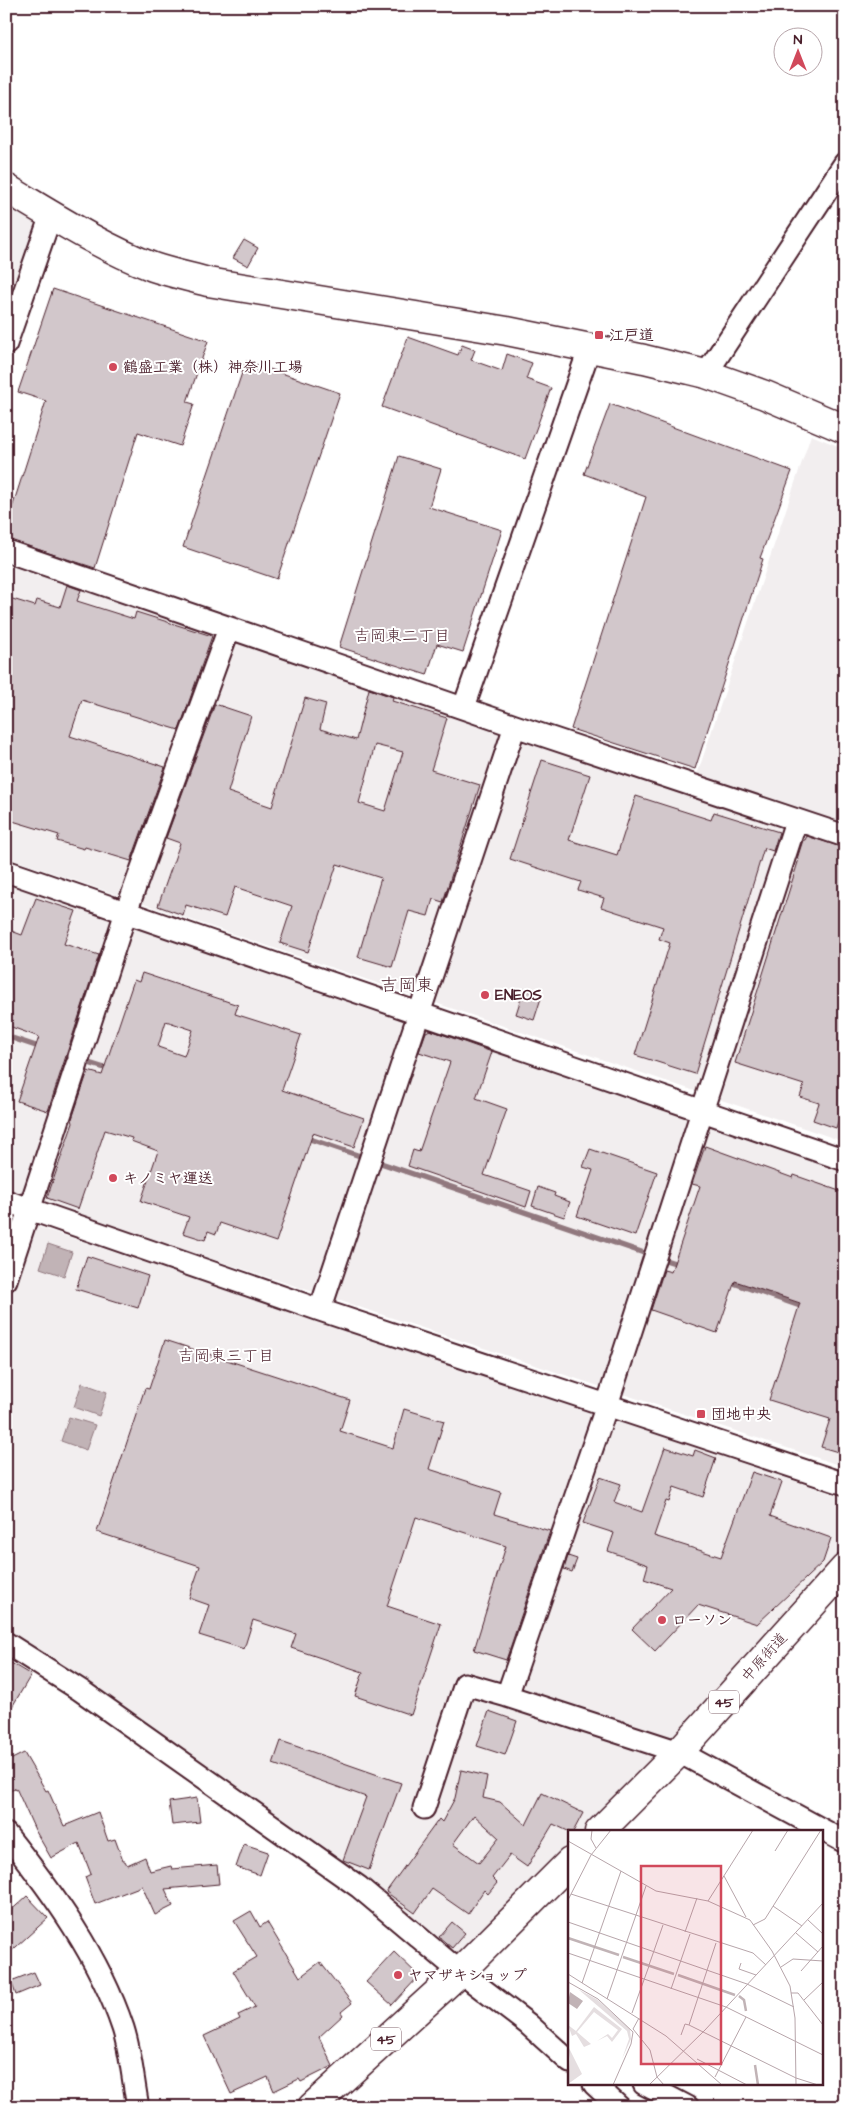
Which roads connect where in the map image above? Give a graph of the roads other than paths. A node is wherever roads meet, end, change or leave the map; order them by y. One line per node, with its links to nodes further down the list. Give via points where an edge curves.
1 (845, 163): 6 (street)
2 (6, 188): 3 (street)
3 (51, 215): 4 (street); 5 (street, via 152,266 208,282)
4 (6, 344)
5 (590, 347): 6 (street); 10 (street)
6 (706, 374): 7 (street)
7 (845, 429)
8 (6, 551): 9 (street)
9 (229, 628): 10 (street); 15 (street)
10 (464, 707): 11 (street)
11 (515, 726): 12 (street); 16 (street)
12 (796, 821): 13 (street); 17 (street)
13 (845, 836)
14 (6, 871): 15 (street)
15 (126, 912): 16 (street); 20 (street)
16 (418, 1012): 17 (street); 22 (street)
17 (703, 1111): 18 (street); 23 (street)
18 (845, 1160)
19 (6, 1201): 20 (street)
20 (30, 1209): 21 (street); 22 (street)
21 (6, 1280)
22 (320, 1310): 23 (street)
23 (607, 1405): 24 (street); 27 (street)
24 (845, 1484)
25 (845, 1568): 28 (street, 中原街道 / 45)
26 (6, 1643): 36 (street, via 80,1690 351,1882)
27 (507, 1696): 28 (street); 29 (street, via 465,1684)
28 (679, 1752): 30 (street, 中原街道 / 45); 31 (street)
29 (424, 1808)
30 (602, 1830)
31 (823, 1830)
32 (824, 1831): 34 (street)
33 (6, 1834): 42 (street, via 45,1883 96,1964 123,2029)
34 (845, 1842)
35 (568, 1864): 36 (street, 45)
36 (460, 1972): 37 (street); 43 (street, 45)
37 (528, 2024): 38 (street); 39 (street)
38 (568, 2045)
39 (568, 2060)
40 (596, 2086): 44 (street)
41 (648, 2086): 45 (street)
42 (138, 2107)
43 (312, 2107)
44 (619, 2107)
45 (688, 2107)

